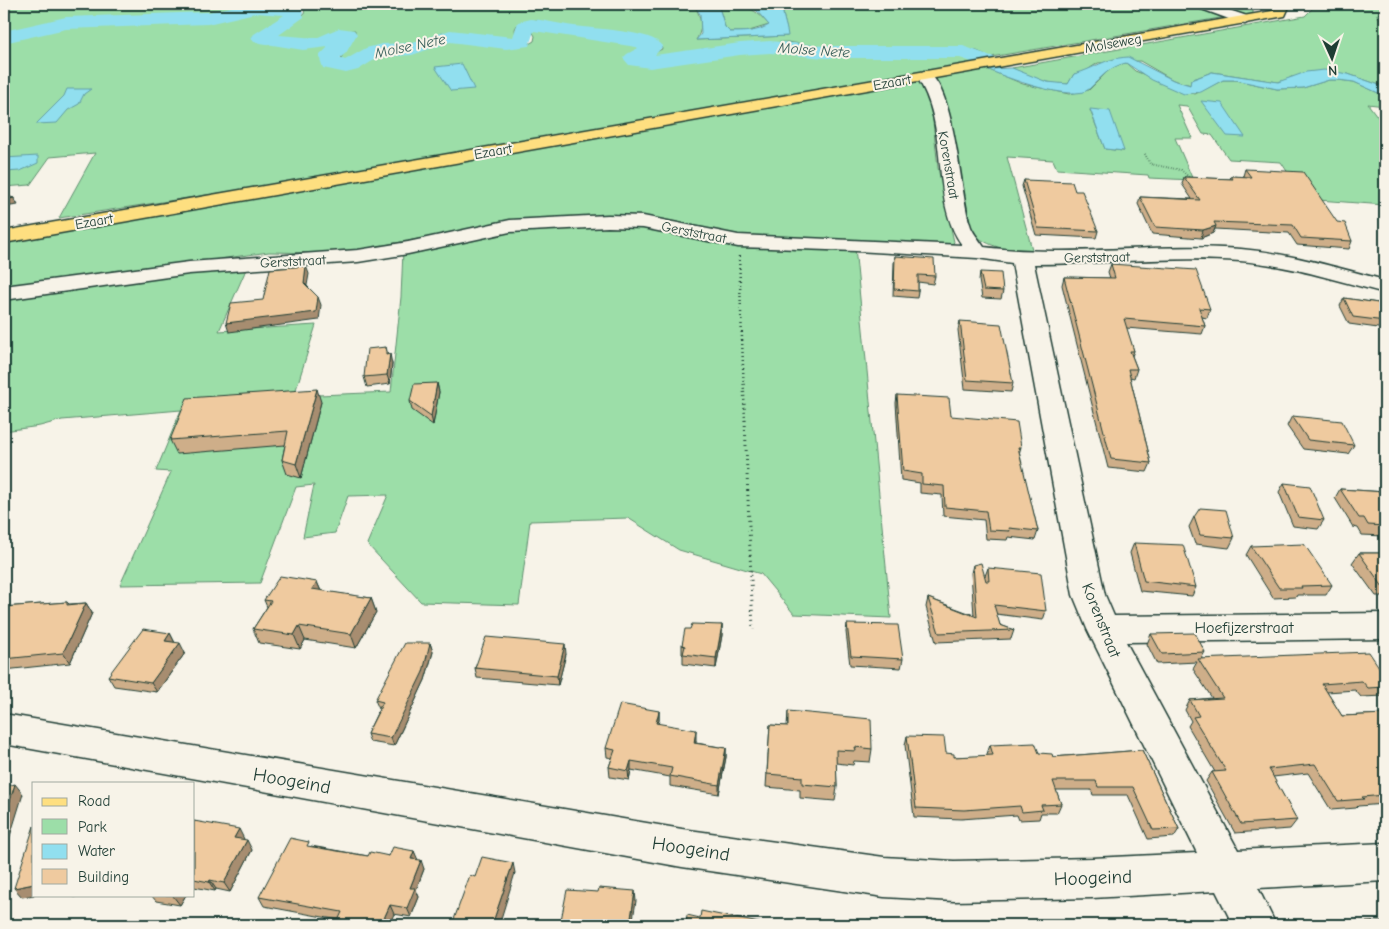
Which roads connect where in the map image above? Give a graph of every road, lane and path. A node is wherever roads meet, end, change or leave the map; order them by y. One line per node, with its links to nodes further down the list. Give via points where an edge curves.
1 (1200, 4): 7 (street, Molseweg)
2 (1265, 4): 6 (main road, via 1268,12)
3 (1281, 4): 6 (main road, Molseweg, via 1280,13)
4 (1375, 4): 5 (path)
5 (1385, 8): 8 (path, via 1377,15)
6 (1259, 18): 7 (main road, Molseweg)
7 (1245, 20): 9 (main road, Molseweg)
8 (1385, 23)
9 (982, 66): 10 (main road, Ezaart)
10 (924, 76): 13 (main road, Ezaart); 15 (street, Korenstraat, via 929,80 939,104 959,224)
11 (1146, 154): 12 (path, via 1150,164 1181,170)
12 (1194, 182)
13 (4, 237)
14 (738, 241): 15 (street, Gerststraat); 18 (street, Gerststraat, via 643,222 554,222 485,230 358,256 189,268); 21 (path)
15 (977, 252): 16 (street, Gerststraat)
16 (1022, 258): 17 (street, Gerststraat, via 1185,253 1240,255 1286,261); 20 (street, Korenstraat, via 1080,560)
17 (1385, 286)
18 (4, 293)
19 (1385, 626): 20 (street, Hoefijzerstraat)
20 (1102, 628): 24 (street, Korenstraat)
21 (753, 630)
22 (4, 729): 24 (street, Hoogeind, via 682,848 884,877 1073,879)
23 (1385, 862): 24 (street, Hoogeind)
24 (1225, 870): 25 (street, Korenstraat)
25 (1255, 925)

